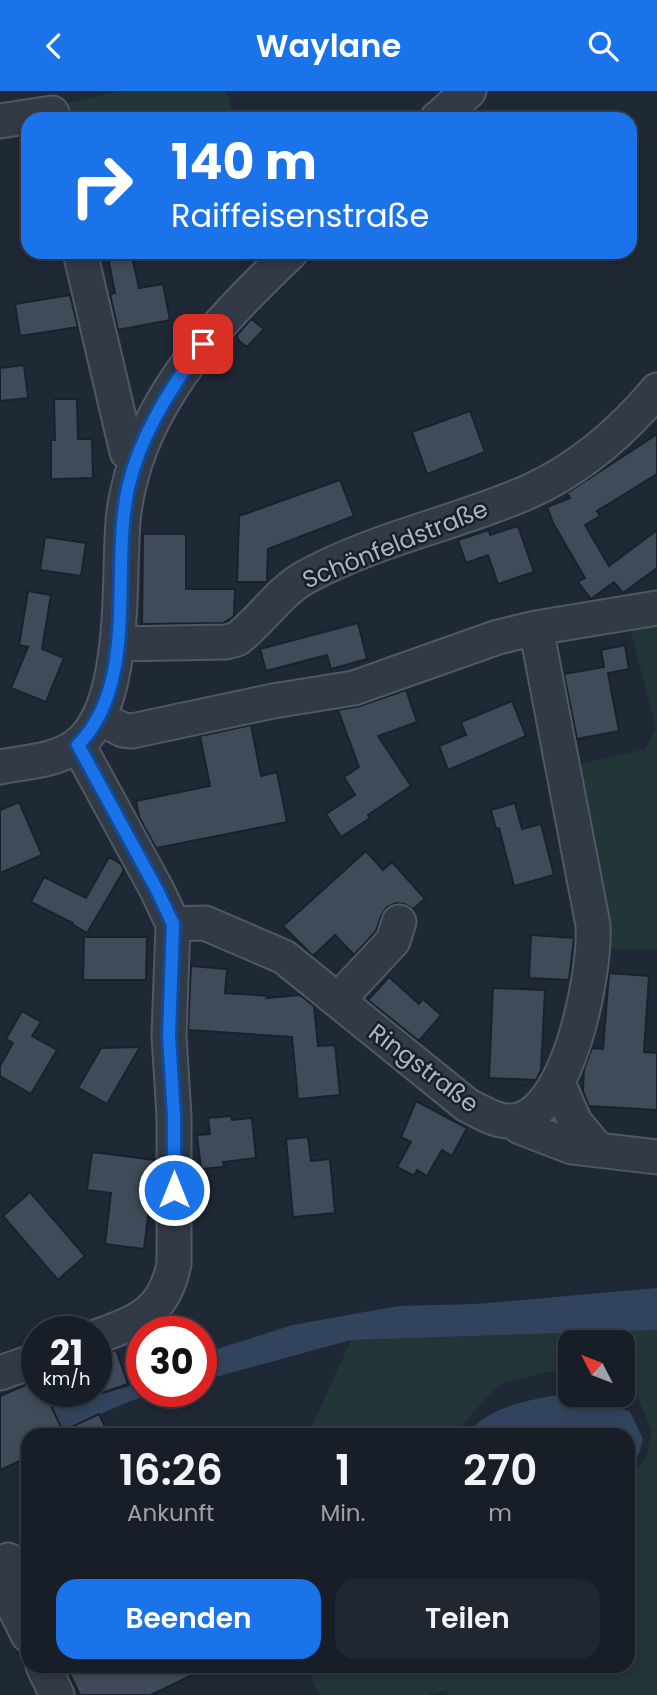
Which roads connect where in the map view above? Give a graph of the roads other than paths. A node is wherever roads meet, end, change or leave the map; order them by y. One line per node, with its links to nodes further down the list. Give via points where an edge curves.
1 (469, 91): 2 (street)
2 (446, 112)
3 (21, 116): 4 (street)
4 (0, 121)
5 (82, 259): 8 (street, via 127,452)
6 (284, 259): 8 (street, via 192,358)
7 (657, 390): 11 (street, Schönfeldstraße, via 602,446 556,477 528,492 306,577 237,639)
8 (138, 456): 11 (street, via 123,520)
9 (657, 608): 10 (street)
10 (536, 628): 12 (street, via 354,688 132,731); 18 (street, via 594,944 586,1003)
11 (117, 644): 12 (street)
12 (99, 718): 13 (street)
13 (78, 745): 14 (street, via 60,756); 16 (street)
14 (0, 767)
15 (399, 922): 17 (street, via 393,941)
16 (173, 924): 17 (street, Ringstraße, via 205,923 284,957); 22 (street, via 169,1036 174,1263 167,1288 152,1311)
17 (338, 1000): 19 (street, Ringstraße, via 467,1105 496,1119)
18 (558, 1083): 19 (street, via 533,1114); 20 (street, via 575,1122)
19 (513, 1121): 20 (street, Ringstraße, via 520,1128 572,1147)
20 (598, 1150): 21 (street, Ringstraße)
21 (657, 1157)
22 (112, 1331)
23 (21, 1366): 24 (street)
24 (0, 1373)
25 (12, 1551): 26 (street, via 0,1578)
26 (21, 1621)
27 (46, 1673): 28 (street)
28 (57, 1695)

